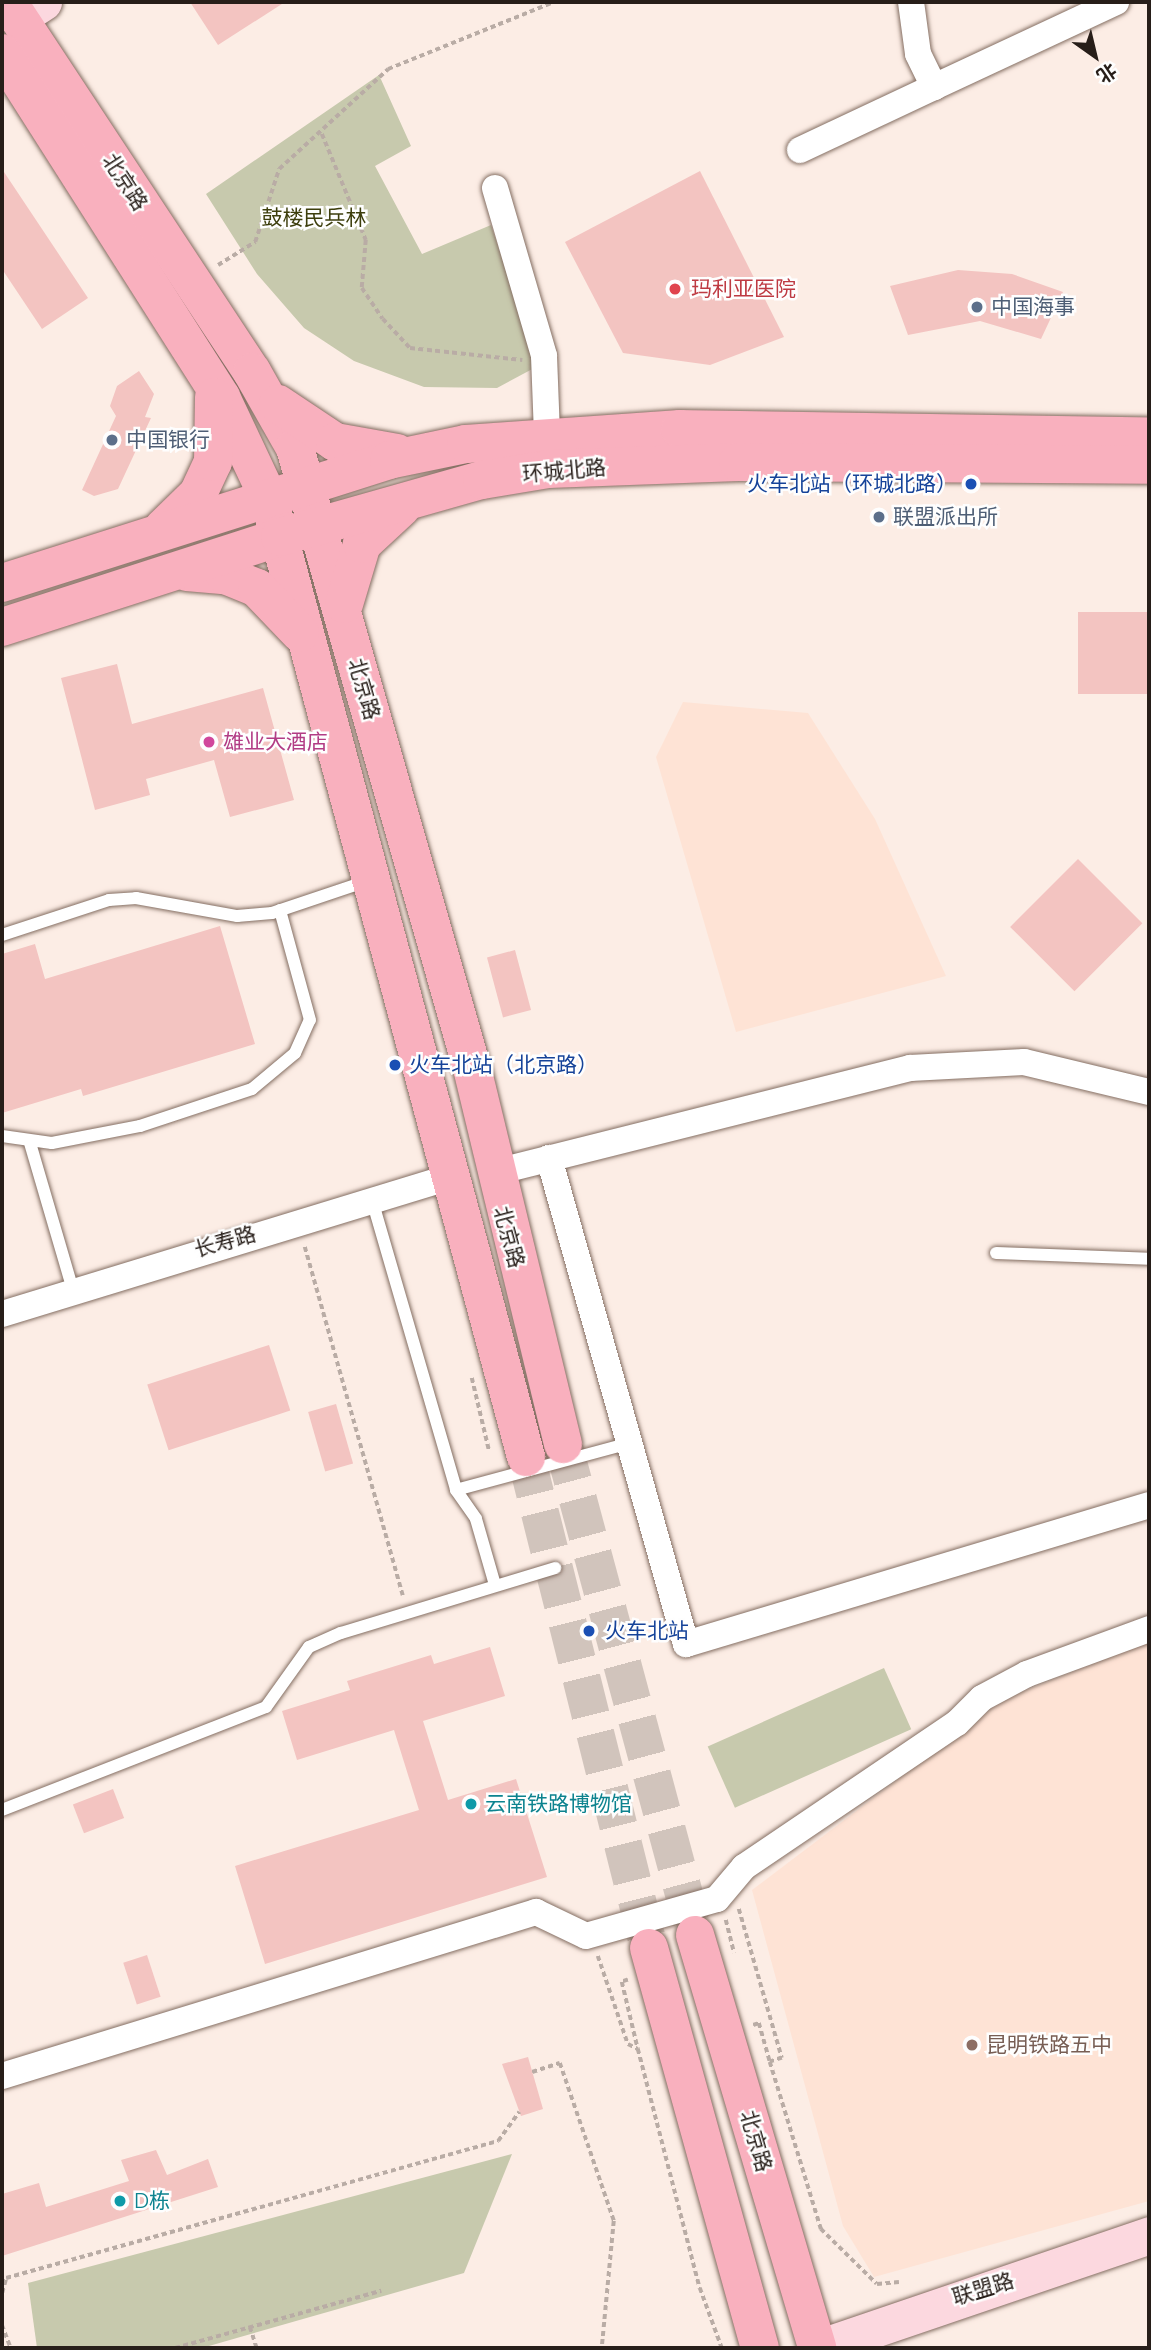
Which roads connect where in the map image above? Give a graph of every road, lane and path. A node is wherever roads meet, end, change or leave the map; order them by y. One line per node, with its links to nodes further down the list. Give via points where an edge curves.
1 (554, 2): 7 (path, via 388,69 342,107)
2 (911, 2): 6 (street, via 918,54)
3 (1116, 2): 6 (street)
4 (18, 5): 10 (main road, 北京路)
5 (2, 52): 12 (main road, 北京路)
6 (934, 87): 8 (street)
7 (322, 134): 10 (path, via 279,169 255,242); 11 (path, via 366,240 362,288 410,348 507,362)
8 (800, 150)
9 (495, 188): 11 (street)
10 (191, 282): 13 (main road, 北京路)
11 (544, 356): 14 (street)
12 (205, 372): 19 (main road, 北京路); 22 (main road, via 217,416 213,462 184,510)
13 (253, 372): 16 (main road, via 282,408 326,438 379,453); 18 (main road, 北京路)
14 (547, 434): 15 (main road, 环城北路, via 680,429); 16 (main road, 环城北路)
15 (1149, 436)
16 (430, 451): 18 (main road, 环城北路)
17 (1149, 465): 20 (main road, 环城北路, via 738,462 548,469)
18 (309, 485): 19 (main road, 环城北路); 21 (main road, 北京路)
19 (269, 499): 22 (main road, 环城北路); 23 (main road, 北京路)
20 (414, 499): 21 (main road, 环城北路); 26 (main road, via 362,544 347,579)
21 (322, 526): 23 (main road, 环城北路); 26 (main road, 北京路)
22 (146, 536): 25 (main road, 环城北路)
23 (280, 537): 24 (main road, 环城北路); 28 (main road, 北京路)
24 (171, 573): 27 (main road, 环城北路); 28 (main road, via 207,572 257,588 283,610)
25 (2, 583)
26 (344, 617): 36 (main road, 北京路, via 472,1068)
27 (2, 628)
28 (306, 642): 29 (main road, 北京路)
29 (370, 880): 30 (lane); 37 (main road, 北京路)
30 (281, 910): 31 (lane, via 237,916 136,898); 34 (lane, via 310,1020 295,1053 231,1099 140,1126)
31 (2, 934)
32 (1149, 1092): 35 (street, via 1024,1062 964,1061 910,1068)
33 (2, 1136): 34 (lane)
34 (30, 1143): 42 (lane)
35 (549, 1158): 36 (street); 45 (street)
36 (492, 1173): 44 (main road, 北京路)
37 (450, 1177): 38 (street, 长寿路); 46 (main road, 北京路)
38 (372, 1199): 39 (street, 长寿路); 47 (lane)
39 (298, 1220): 42 (street, 长寿路); 51 (path)
40 (996, 1253): 41 (lane)
41 (1149, 1259)
42 (73, 1290): 43 (street, 长寿路)
43 (2, 1314)
44 (563, 1444)
45 (627, 1444): 47 (lane); 48 (street, via 686,1644)
46 (526, 1457)
47 (456, 1490): 50 (lane, via 476,1519)
48 (1149, 1505)
49 (555, 1568): 50 (lane)
50 (495, 1585): 51 (lane)
51 (407, 1612): 53 (lane, via 309,1647 266,1707)
52 (1149, 1629): 54 (street, via 1027,1674 982,1698 957,1723 744,1867)
53 (2, 1810)
54 (726, 1890): 56 (street, via 717,1899); 60 (path, via 737,1903 782,2058)
55 (695, 1934): 76 (main road, 北京路)
56 (586, 1936): 59 (path, via 628,2044); 62 (street, via 536,1912)
57 (640, 1964): 59 (path, via 622,1982); 75 (main road)
58 (751, 2025): 60 (path, via 759,2023)
59 (639, 2049): 74 (path, via 700,2288)
60 (769, 2062): 65 (path, via 821,2230 877,2284)
61 (532, 2072): 73 (path, via 560,2063 614,2221)
62 (2, 2076)
63 (519, 2112): 67 (path, via 499,2141 6,2278)
64 (1149, 2235): 76 (street, 联盟路)
65 (900, 2282)
66 (381, 2291): 69 (path)
67 (2, 2293)
68 (2, 2325): 70 (path)
69 (250, 2328): 71 (path); 72 (path)
70 (10, 2348)
71 (175, 2348)
72 (257, 2348)
73 (602, 2348)
74 (722, 2348)
75 (760, 2348)
76 (817, 2348)

